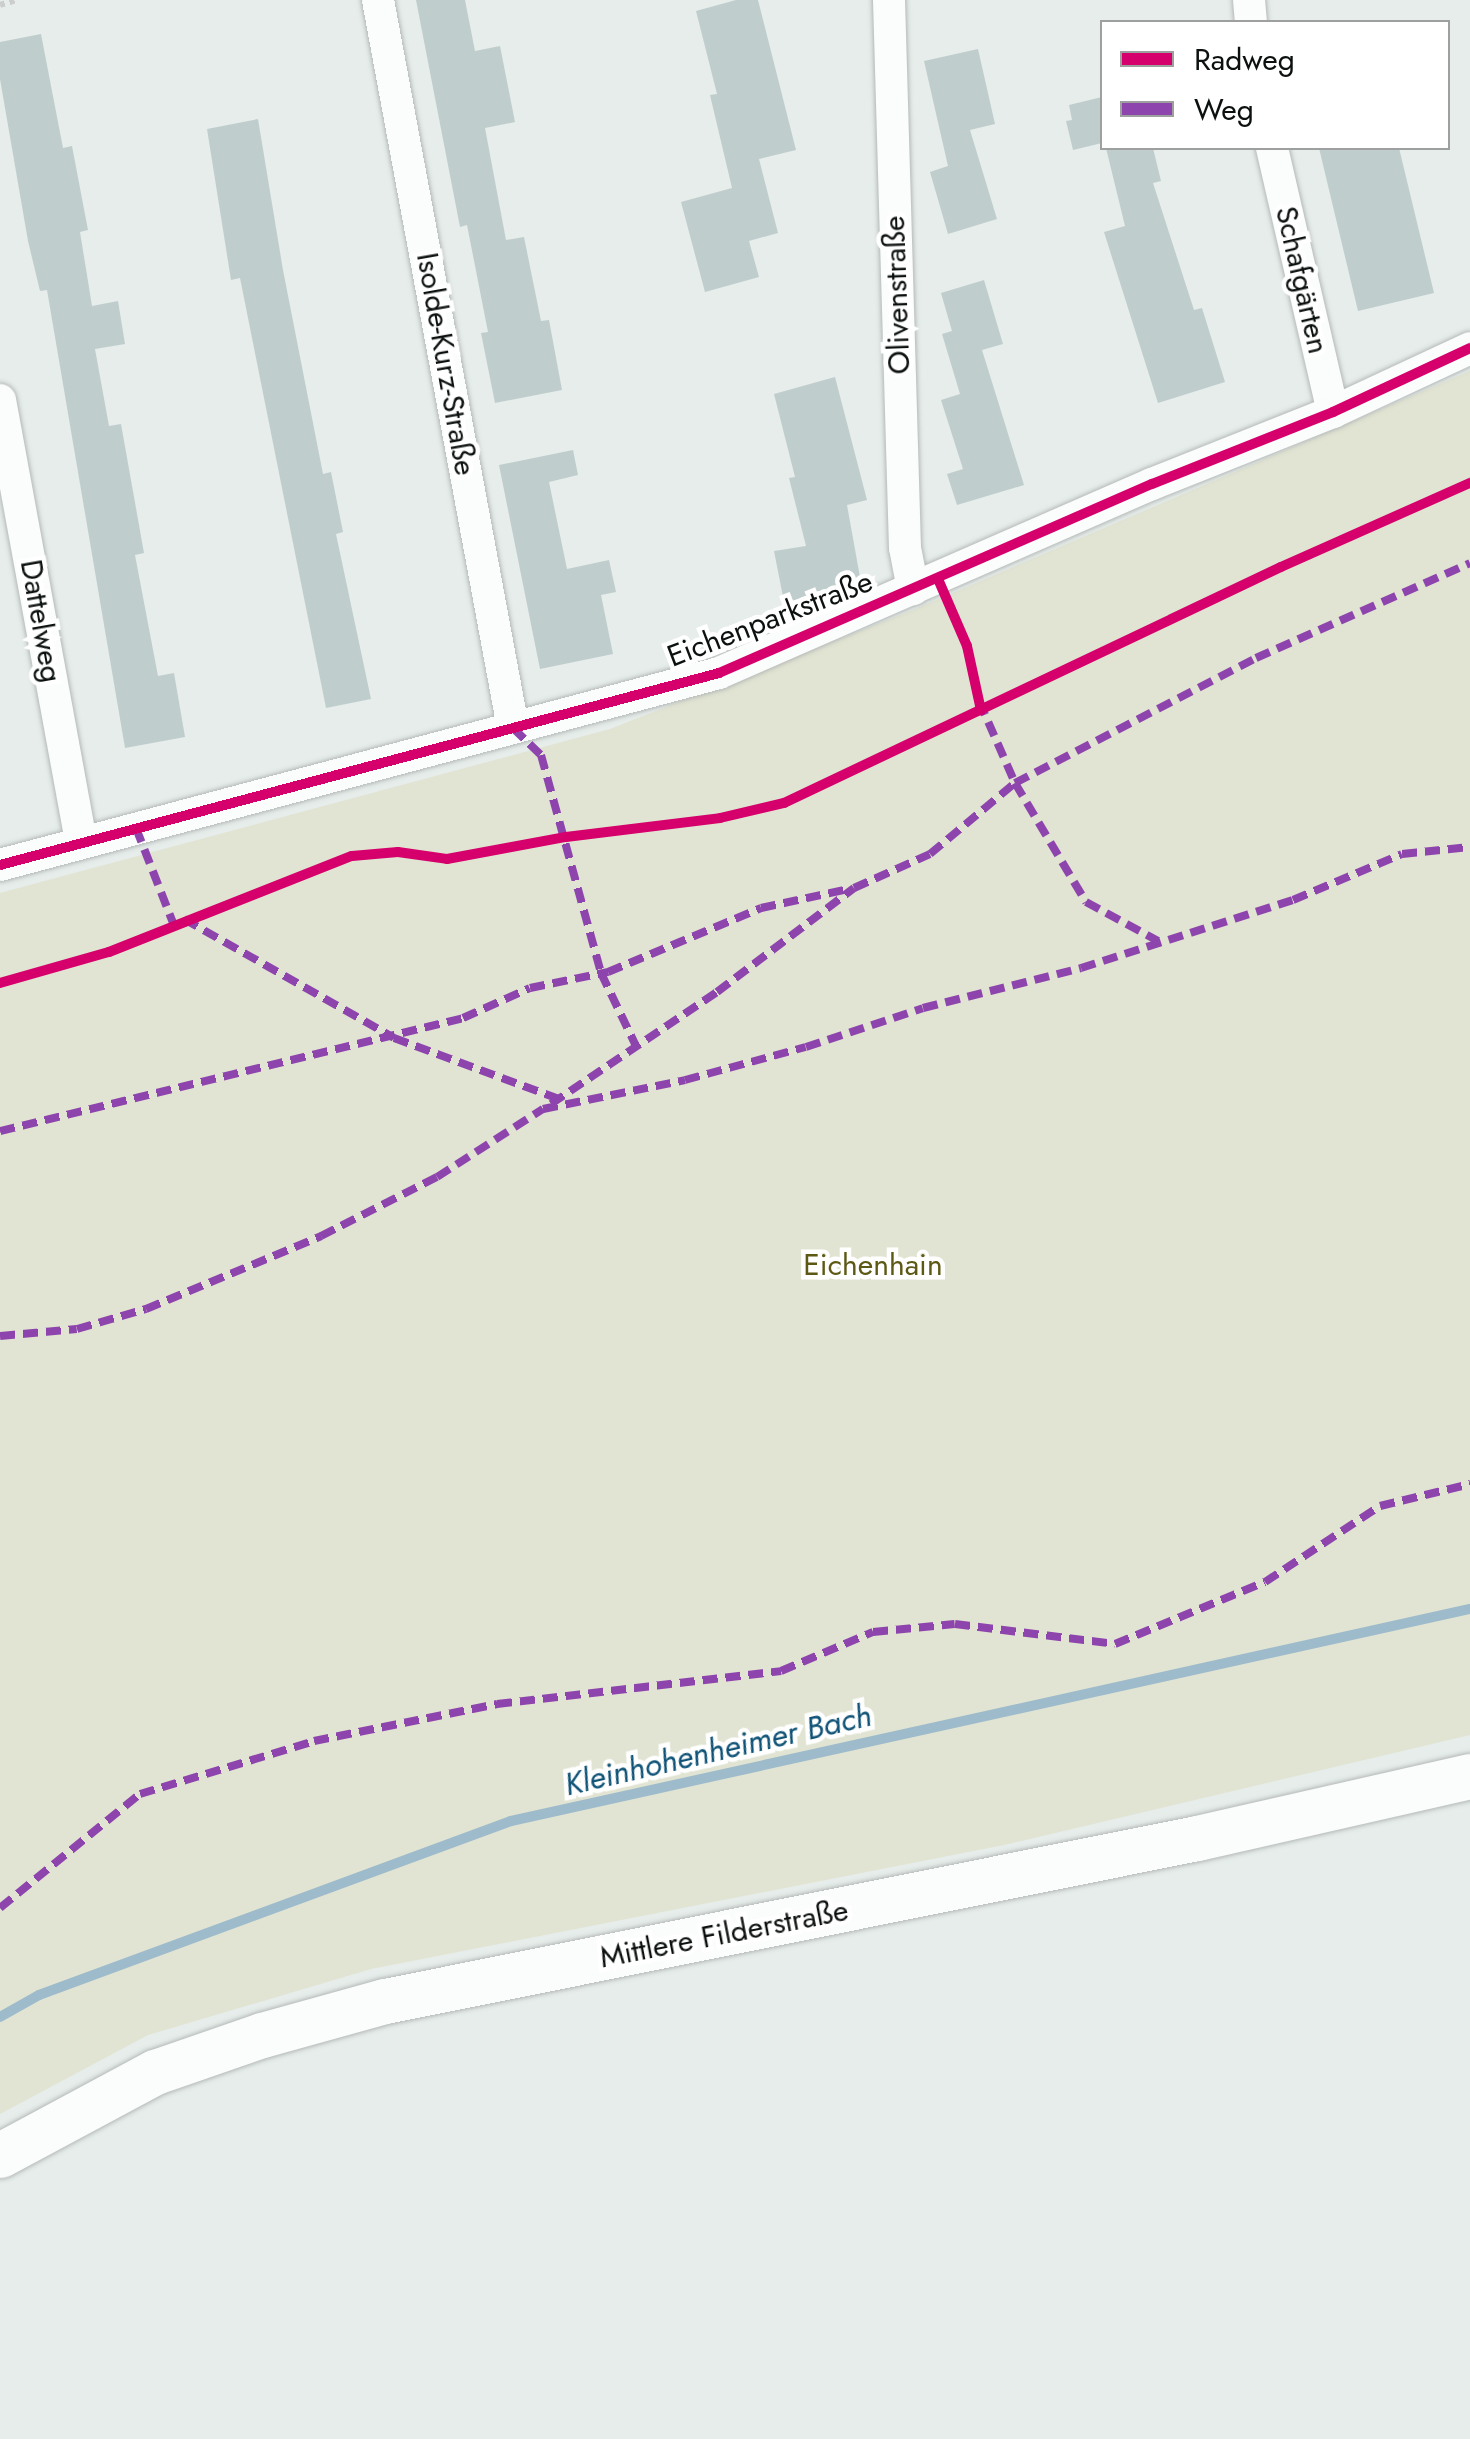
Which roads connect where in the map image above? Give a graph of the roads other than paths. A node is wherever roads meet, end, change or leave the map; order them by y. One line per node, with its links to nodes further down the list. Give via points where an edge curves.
1 (378, 0): 8 (street, Isolde-Kurz-Straße)
2 (890, 0): 7 (street, Olivenstraße, via 905,548)
3 (1272, 150): 6 (street, Schafgärten)
4 (1470, 348): 6 (street, Eichenparkstraße)
5 (0, 400): 9 (street, Dattelweg)
6 (1332, 412): 7 (street, Eichenparkstraße)
7 (913, 589): 8 (street, Eichenparkstraße, via 719,673)
8 (513, 728): 9 (street, Eichenparkstraße)
9 (82, 842): 10 (street, Eichenparkstraße)
10 (0, 865)
11 (1470, 1776): 12 (main road, Mittlere Filderstraße, via 1062,1866 384,2001 155,2072)
12 (0, 2156)

